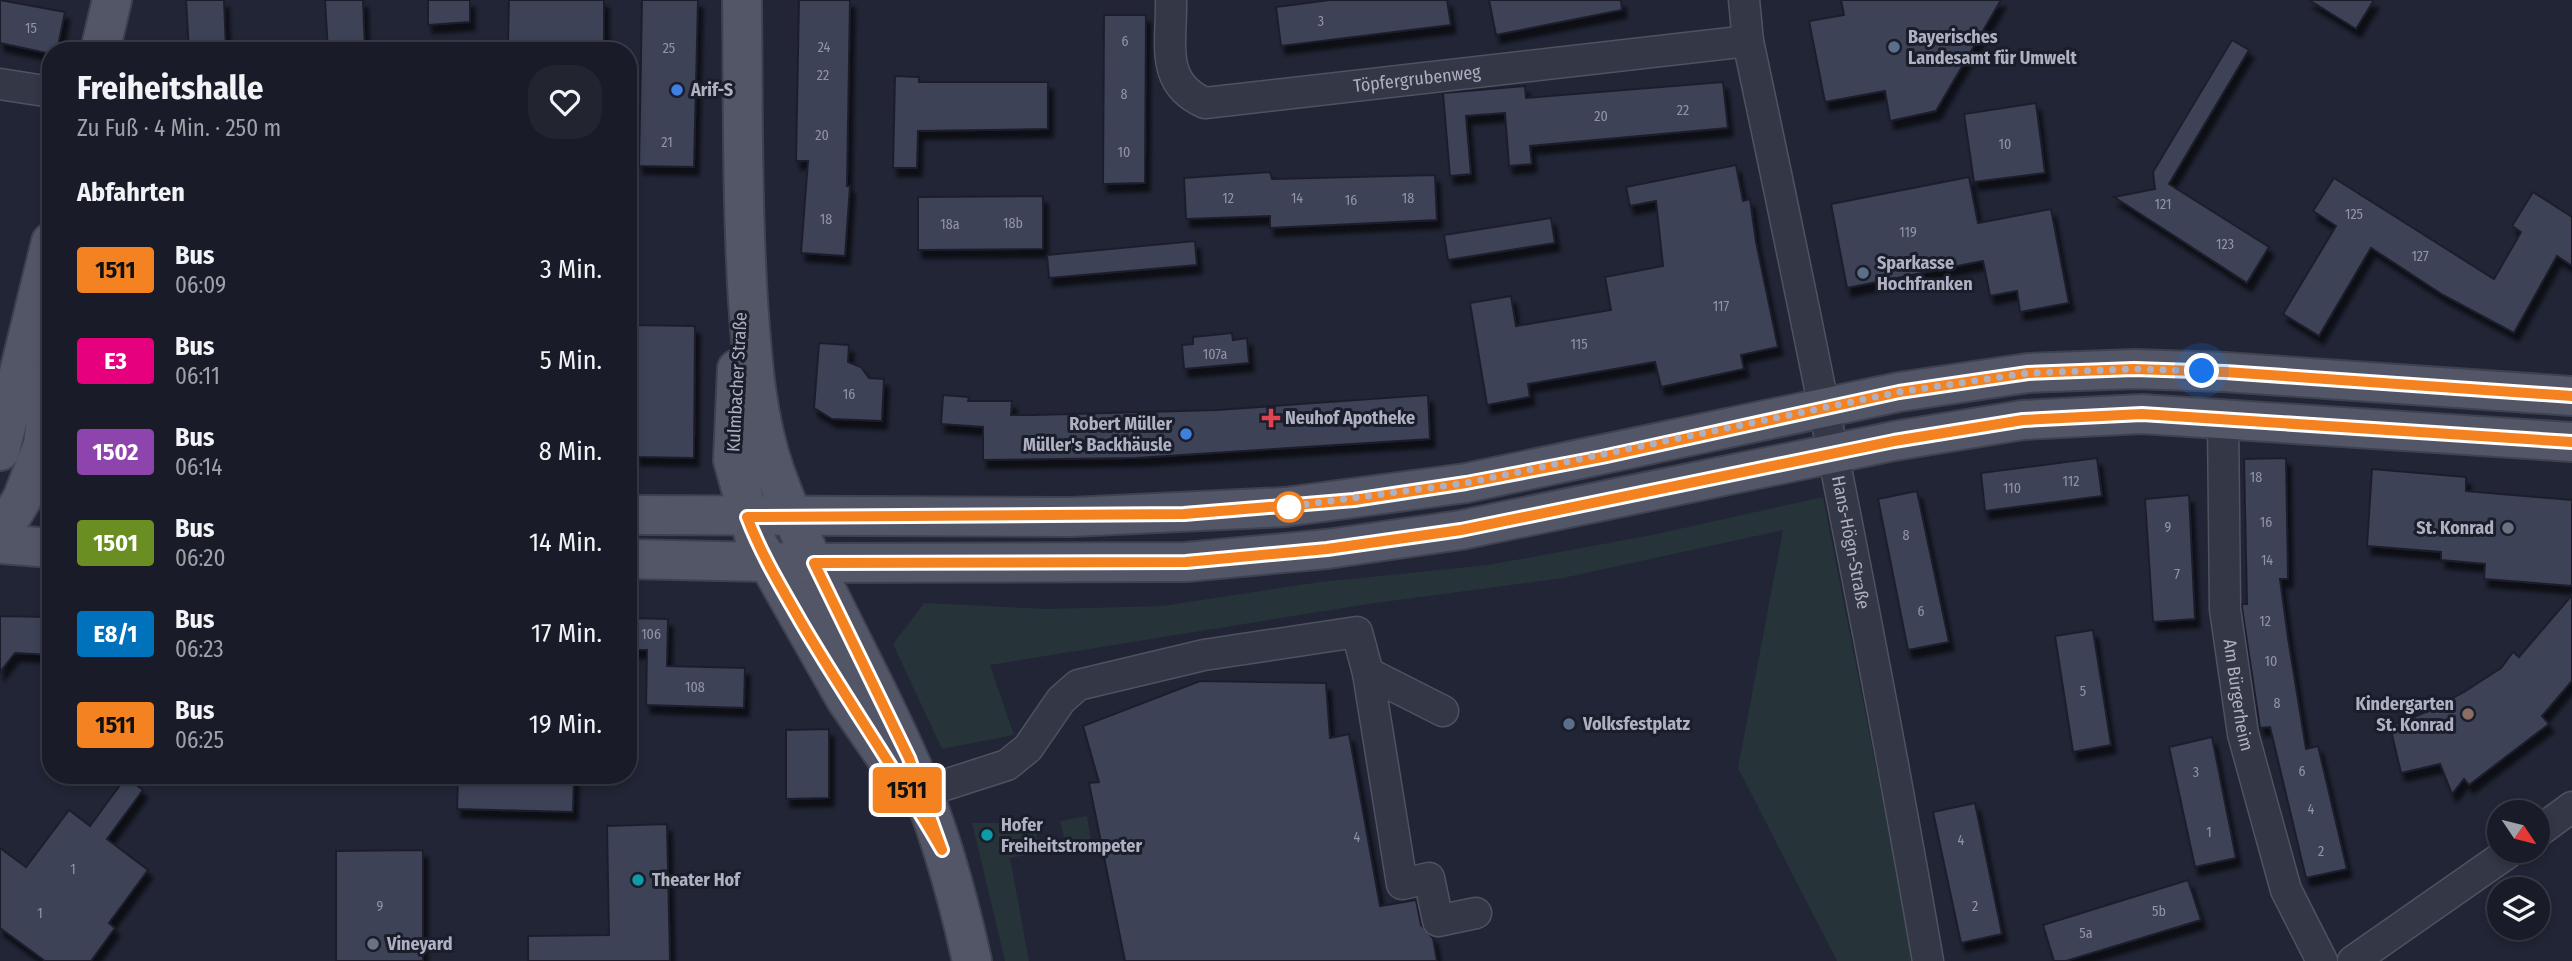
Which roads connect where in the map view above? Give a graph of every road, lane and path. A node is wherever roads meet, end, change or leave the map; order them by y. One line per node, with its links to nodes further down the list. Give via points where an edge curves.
1 (112, 0): 6 (main road)
2 (743, 0): 9 (main road, Kulmbacher Straße)
3 (1171, 0): 5 (street, Töpfergrubenweg, via 1172,68 1177,85 1205,103)
4 (1744, 0): 5 (street, Hans-Högn-Straße)
5 (1748, 41): 12 (street, Hans-Högn-Straße)
6 (102, 42)
7 (0, 84): 8 (street)
8 (42, 91)
9 (744, 238): 20 (main road, Kulmbacher Straße, via 733,460); 21 (main road, Kulmbacher Straße, via 759,406 776,473)
10 (42, 279): 16 (main road)
11 (2572, 396): 12 (main road, via 2134,369 2028,373)
12 (1825, 407): 17 (street, Hans-Högn-Straße); 21 (main road, via 1466,483 1285,507 1071,517)
13 (2223, 418): 14 (main road); 17 (main road, via 2142,414 2023,420); 38 (street, Am Bürgerheim, via 2225,609 2243,734 2286,890)
14 (2572, 442)
15 (42, 447): 18 (main road)
16 (0, 451)
17 (1833, 453): 27 (main road, via 1461,530 1327,549 1186,562); 37 (street, Hans-Högn-Straße)
18 (24, 498): 22 (main road)
19 (637, 515): 20 (main road)
20 (747, 517): 21 (main road); 26 (main road, Kulmbacher Straße)
21 (795, 517): 27 (main road, Kulmbacher Straße)
22 (0, 536)
23 (0, 544): 24 (main road)
24 (42, 547)
25 (637, 559): 26 (main road)
26 (766, 562): 27 (main road); 33 (main road, Kulmbacher Straße, via 845,698)
27 (814, 563): 30 (main road, Kulmbacher Straße)
28 (1368, 673): 29 (street); 30 (street, via 1357,632 1203,643 1078,685 1061,700 1028,748 1007,765); 35 (street, via 1402,884 1430,878 1434,922)
29 (1443, 711)
30 (922, 792): 33 (main road, Kulmbacher Straße)
31 (2572, 807): 32 (street)
32 (2550, 823)
33 (942, 850): 36 (main road, Kulmbacher Straße)
34 (2493, 863): 39 (street)
35 (1476, 913)
36 (972, 961)
37 (1928, 961)
38 (2322, 961)
39 (2353, 961)

